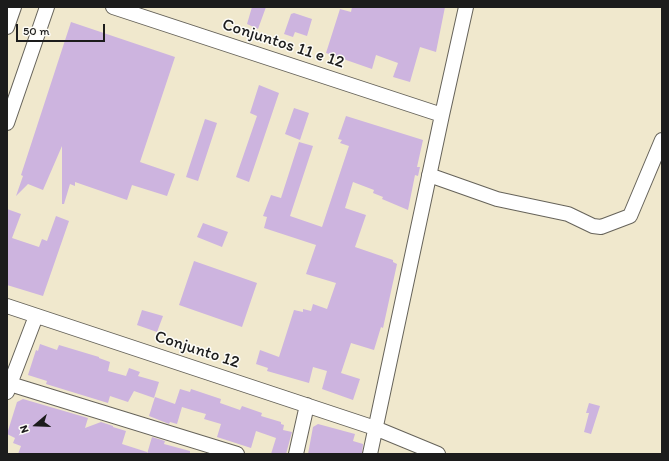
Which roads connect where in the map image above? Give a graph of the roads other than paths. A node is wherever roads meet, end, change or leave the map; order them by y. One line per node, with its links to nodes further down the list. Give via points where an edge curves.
1 (47, 7): 7 (street)
2 (113, 7): 6 (street, Conjuntos 11 e 12)
3 (466, 7): 6 (street)
4 (11, 8): 5 (street)
5 (7, 27)
6 (442, 115): 9 (street)
7 (7, 123)
8 (662, 140): 9 (street, via 630,216 601,227 592,226 568,214 497,199)
9 (429, 175): 14 (street)
10 (7, 306): 11 (street, Conjunto 12)
11 (36, 316): 12 (street); 13 (street, Conjunto 12)
12 (8, 389): 15 (street)
13 (307, 405): 14 (street, Conjunto 12); 16 (street)
14 (376, 428): 17 (street); 18 (street, Conjunto 12)
15 (237, 454)
16 (296, 454)
17 (370, 454)
18 (438, 454)

